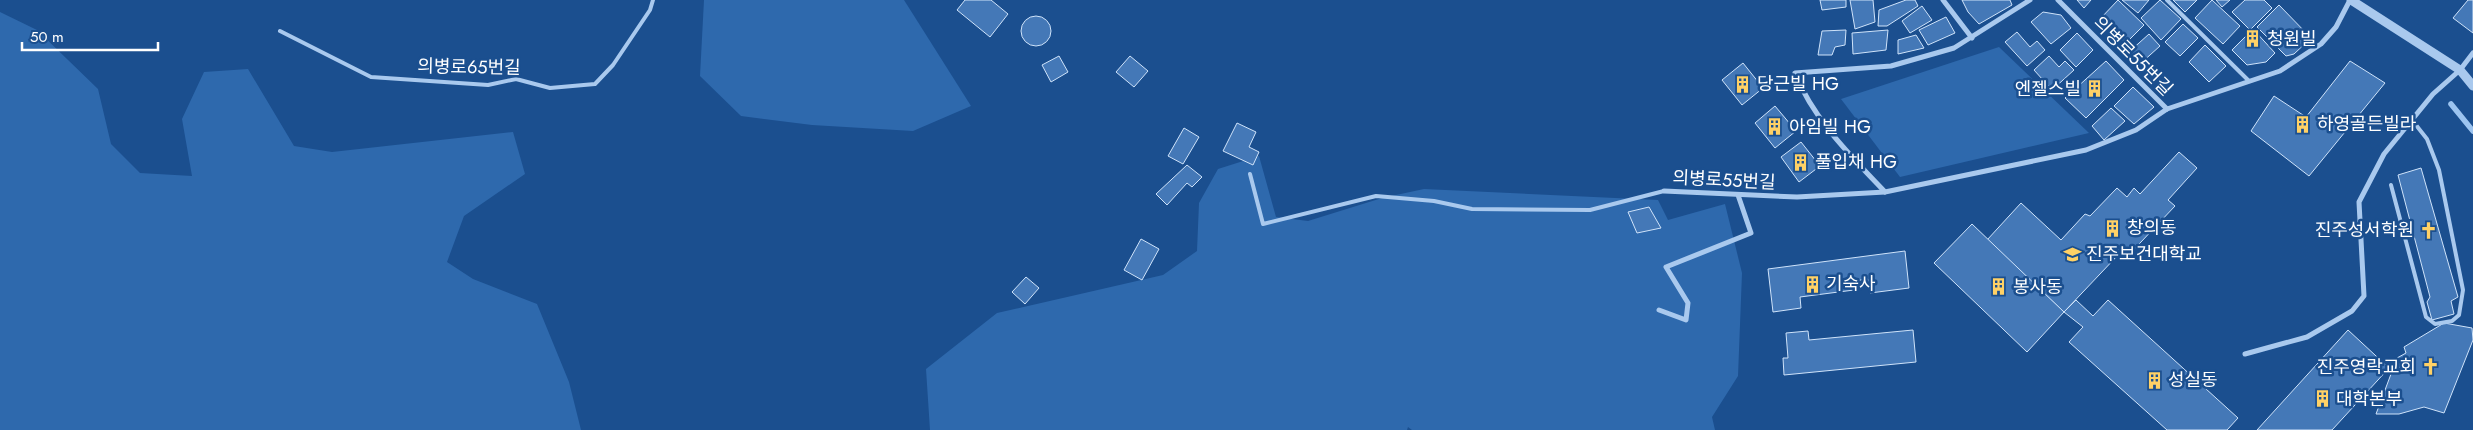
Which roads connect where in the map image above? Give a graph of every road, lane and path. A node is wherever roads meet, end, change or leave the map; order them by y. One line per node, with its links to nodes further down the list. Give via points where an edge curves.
1 (652, 0): 7 (lane, 의병로65번길, via 650,10 613,65 595,84 550,88 516,79 488,84 371,77)
2 (1943, 0): 8 (street)
3 (2030, 0): 8 (street)
4 (2058, 0): 13 (street, 의병로55번길)
5 (2167, 0): 11 (lane)
6 (2351, 0): 10 (street); 11 (street, 의병로55번길, via 2336,27 2321,44 2280,71)
7 (280, 31)
8 (1972, 38): 18 (street, via 1954,48 1891,66 1795,72 1800,86 1837,142)
9 (2473, 53): 10 (street)
10 (2460, 70): 12 (street); 14 (street, via 2433,94)
11 (2249, 81): 13 (street, 의병로55번길)
12 (2473, 86)
13 (2167, 109): 18 (street, 의병로55번길, via 2136,130 2086,150)
14 (2412, 120): 16 (lane, via 2427,139 2439,170 2463,290 2459,315 2452,321 2435,324 2426,317); 21 (street, via 2384,154 2359,202 2364,296 2352,312 2306,337)
15 (1250, 174): 17 (lane, 의병로55번길, via 1263,224 1376,196 1434,201 1472,209 1590,210)
16 (2391, 185)
17 (1664, 191): 19 (street, 의병로55번길)
18 (1885, 192): 19 (street, 의병로55번길, via 1797,197)
19 (1738, 195): 20 (street, via 1751,233 1666,267 1688,302 1686,320)
20 (1659, 310)
21 (2245, 354)

